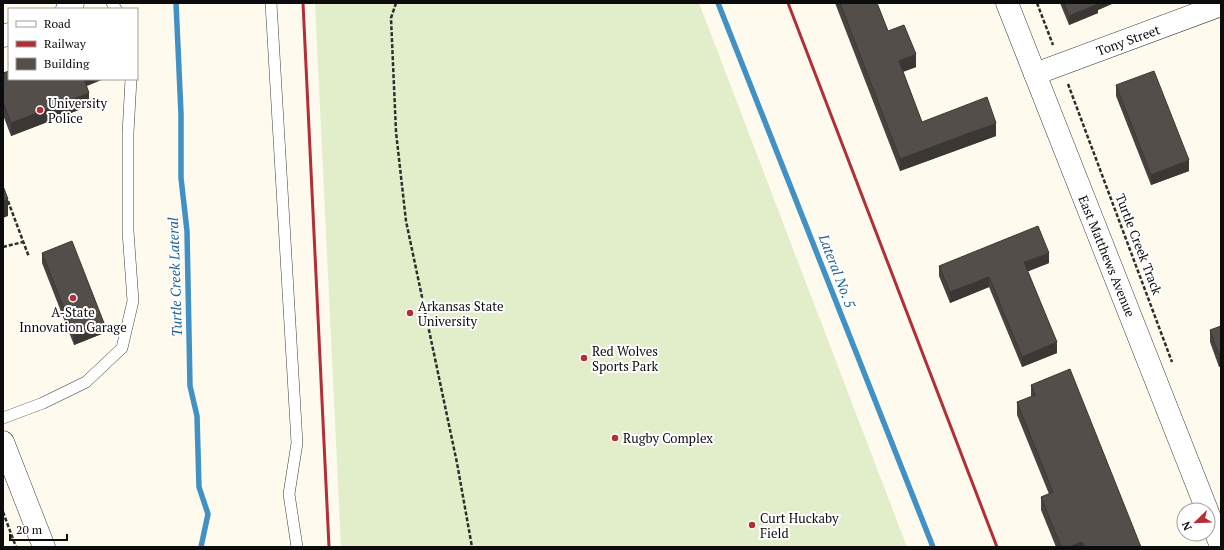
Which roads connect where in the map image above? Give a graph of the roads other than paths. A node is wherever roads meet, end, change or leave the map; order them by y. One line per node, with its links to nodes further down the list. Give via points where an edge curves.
1 (271, 3): 12 (lane, via 297,443 289,494)
2 (1006, 3): 4 (street, East Matthews Avenue)
3 (1221, 5): 4 (street, Tony Street)
4 (1035, 74): 8 (street, East Matthews Avenue)
5 (132, 80): 6 (lane, via 128,133 128,231 132,301 122,348 86,382 43,403)
6 (3, 418)
7 (3, 442): 11 (street)
8 (1204, 502)
9 (1216, 533): 10 (street)
10 (1221, 546)
11 (44, 547)
12 (297, 547)

